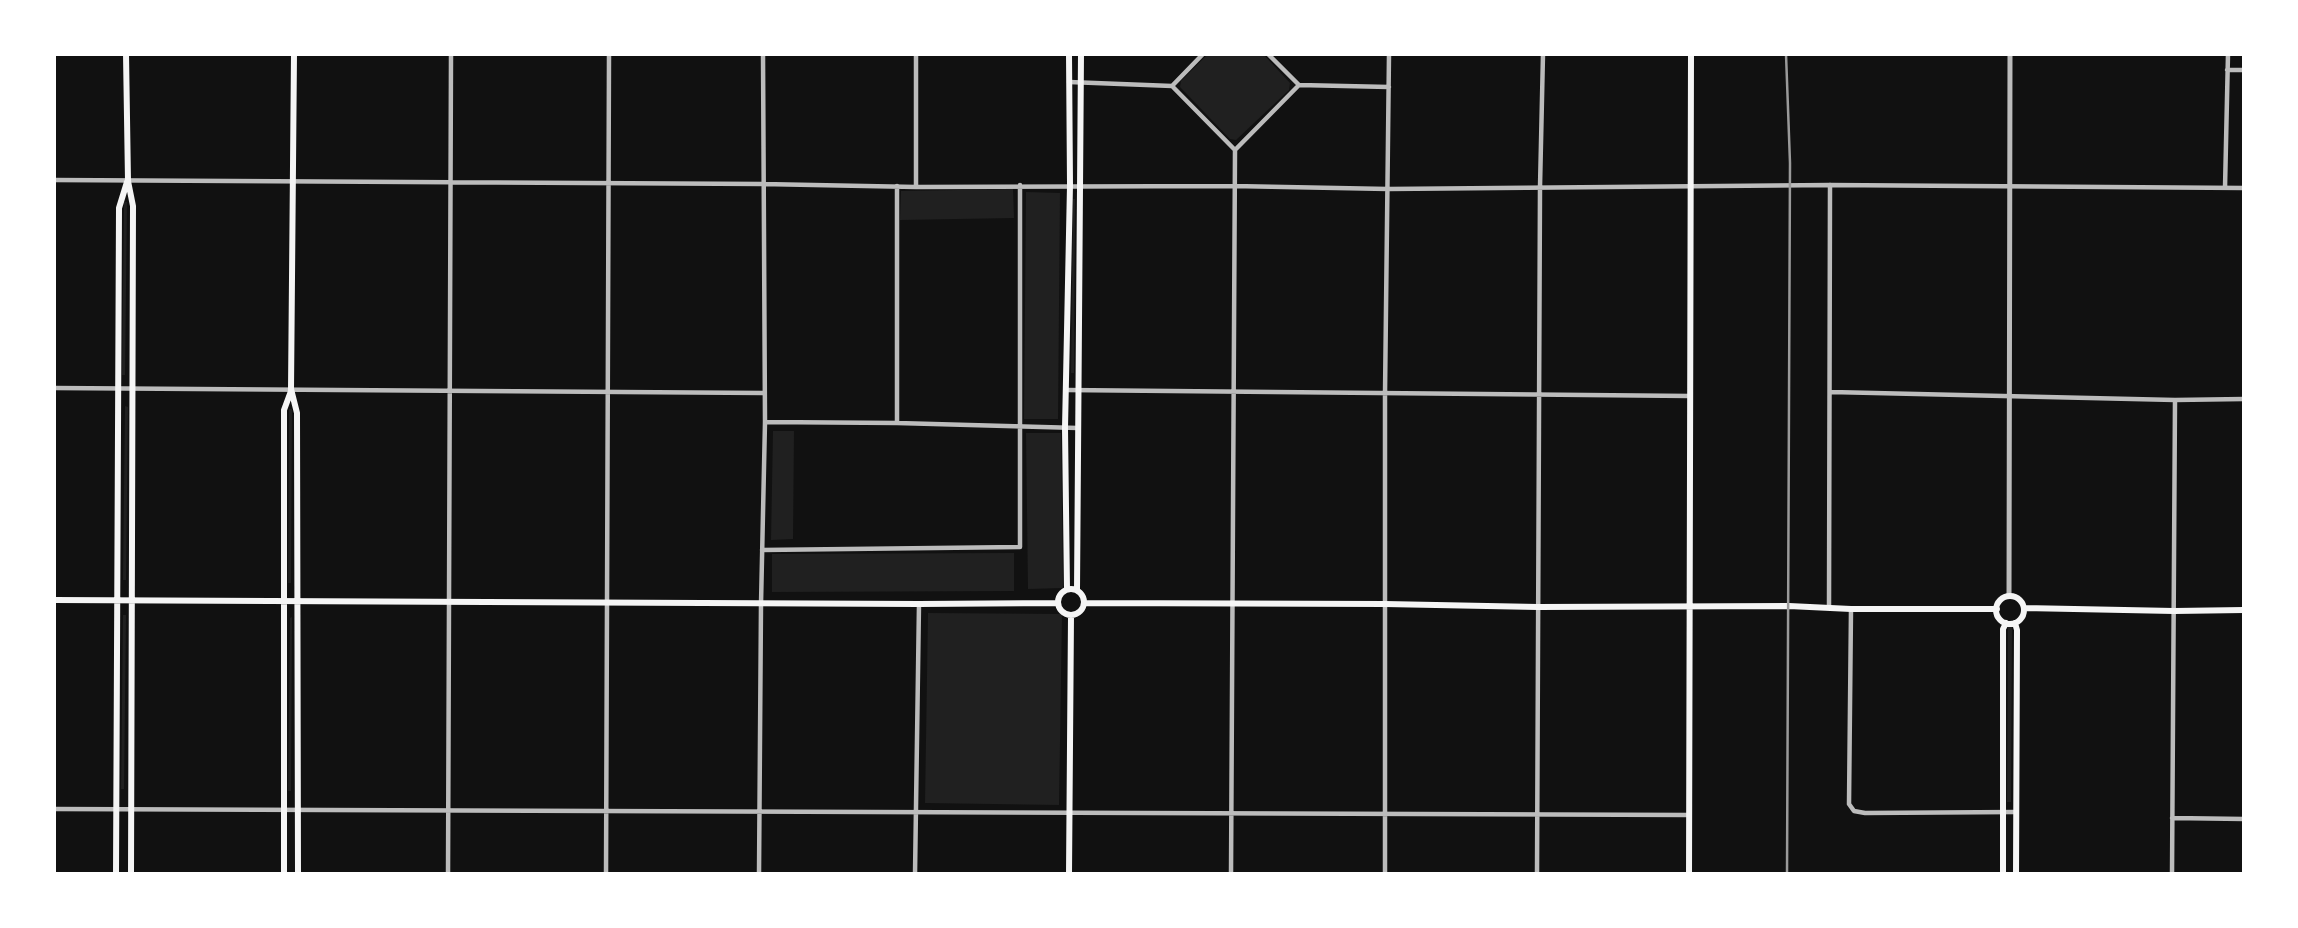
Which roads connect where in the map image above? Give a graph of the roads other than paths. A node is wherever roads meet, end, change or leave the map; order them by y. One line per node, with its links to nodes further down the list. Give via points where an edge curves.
1 (127, 54): 25 (main road)
2 (294, 54): 26 (main road)
3 (451, 54): 27 (street)
4 (609, 54): 28 (street)
5 (763, 54): 29 (street)
6 (916, 54): 37 (street)
7 (1069, 54): 18 (main road)
8 (1082, 54): 19 (main road)
9 (1203, 54): 21 (street)
10 (1268, 54): 20 (street)
11 (1389, 54): 22 (street)
12 (1543, 54): 38 (street)
13 (1691, 54): 39 (main road)
14 (2010, 54): 36 (street)
15 (2228, 54): 16 (street)
16 (2227, 70): 17 (street); 40 (street)
17 (2244, 70)
18 (1069, 82): 19 (street); 31 (main road)
19 (1081, 83): 21 (street); 32 (main road)
20 (1299, 85): 22 (street); 23 (street)
21 (1172, 86): 23 (street)
22 (1389, 87): 42 (street)
23 (1235, 150): 35 (street)
24 (54, 180): 25 (street)
25 (128, 181): 26 (street); 44 (main road, via 119,208); 45 (main road, via 133,206)
26 (293, 181): 27 (street); 46 (main road)
27 (450, 182): 28 (street); 49 (street)
28 (609, 183): 29 (street); 52 (street)
29 (762, 184): 34 (street); 53 (street)
30 (1020, 185): 31 (street); 37 (street); 62 (street)
31 (1070, 185): 32 (street); 47 (main road)
32 (1081, 185): 35 (street); 48 (main road)
33 (1830, 185): 36 (street); 39 (street); 51 (street)
34 (897, 186): 37 (street); 61 (street)
35 (1233, 186): 42 (street); 50 (street)
36 (2010, 186): 40 (street); 57 (street)
37 (916, 187)
38 (1540, 187): 39 (street); 42 (street); 55 (street)
39 (1691, 187): 56 (main road)
40 (2225, 188): 41 (street)
41 (2244, 188)
42 (1388, 189): 54 (street)
43 (54, 388): 44 (street)
44 (118, 388): 45 (street); 70 (main road)
45 (132, 388): 46 (street); 71 (main road)
46 (291, 389): 49 (street); 72 (main road, via 284,410); 74 (main road, via 296,414)
47 (1066, 390): 48 (street); 63 (main road)
48 (1079, 390): 50 (street); 64 (main road)
49 (450, 391): 52 (street); 73 (street)
50 (1232, 391): 54 (street); 80 (street)
51 (1830, 391): 57 (street); 83 (street)
52 (608, 392): 53 (street); 75 (street)
53 (763, 393): 60 (street)
54 (1385, 394): 55 (street); 81 (street)
55 (1539, 394): 56 (street); 82 (street)
56 (1690, 396): 84 (main road)
57 (2010, 396): 59 (street); 68 (street)
58 (2244, 399): 59 (street)
59 (2175, 400): 89 (street)
60 (765, 422): 61 (street); 65 (street)
61 (897, 423): 62 (street)
62 (1020, 425): 63 (street); 65 (street, via 1020,547)
63 (1065, 428): 64 (street); 66 (main road)
64 (1079, 428): 67 (main road)
65 (762, 550): 78 (street)
66 (1067, 589): 67 (main road); 76 (main road)
67 (1077, 590): 77 (main road)
68 (2009, 596): 85 (main road, via 2019,599); 87 (main road)
69 (54, 600): 70 (main road)
70 (117, 601): 71 (main road); 94 (main road)
71 (132, 601): 72 (main road); 95 (main road)
72 (284, 601): 74 (main road); 96 (main road)
73 (449, 602): 74 (main road); 75 (main road); 98 (street)
74 (296, 603): 97 (main road)
75 (607, 603): 78 (main road); 99 (street)
76 (1058, 603): 79 (main road); 90 (main road, via 1063,613)
77 (1085, 603): 80 (main road); 90 (main road)
78 (761, 604): 79 (main road); 100 (street)
79 (919, 604): 101 (street)
80 (1233, 604): 81 (main road); 105 (street)
81 (1385, 604): 82 (main road); 106 (street)
82 (1538, 607): 84 (main road); 107 (street)
83 (1829, 607): 84 (main road); 86 (main road)
84 (1690, 608): 108 (main road)
85 (2024, 608): 89 (main road); 92 (main road)
86 (1851, 609): 87 (main road); 102 (street, via 1849,804 1854,811)
87 (1997, 609): 91 (main road)
88 (2244, 610): 89 (main road)
89 (2174, 611): 109 (street)
90 (1071, 616): 104 (main road)
91 (2006, 623): 92 (main road); 102 (main road)
92 (2015, 623): 103 (main road)
93 (54, 809): 94 (street)
94 (116, 809): 95 (street); 111 (main road)
95 (131, 810): 96 (street); 112 (main road)
96 (284, 810): 97 (street); 113 (main road)
97 (299, 810): 98 (street); 114 (main road)
98 (448, 811): 99 (street); 115 (street)
99 (606, 811): 100 (street); 116 (street)
100 (759, 812): 101 (street); 117 (street)
101 (917, 812): 104 (street); 118 (street)
102 (2002, 812): 103 (street); 124 (main road)
103 (2017, 812): 125 (main road)
104 (1069, 813): 105 (street); 119 (main road)
105 (1231, 814): 106 (street); 120 (street)
106 (1387, 814): 107 (street); 121 (street)
107 (1537, 815): 108 (street); 122 (street)
108 (1689, 815): 123 (main road)
109 (2172, 818): 110 (street); 126 (street)
110 (2244, 818)
111 (116, 874)
112 (131, 874)
113 (284, 874)
114 (298, 874)
115 (448, 874)
116 (606, 874)
117 (759, 874)
118 (915, 874)
119 (1069, 874)
120 (1231, 874)
121 (1385, 874)
122 (1537, 874)
123 (1689, 874)
124 (2003, 874)
125 (2016, 874)
126 (2172, 874)

